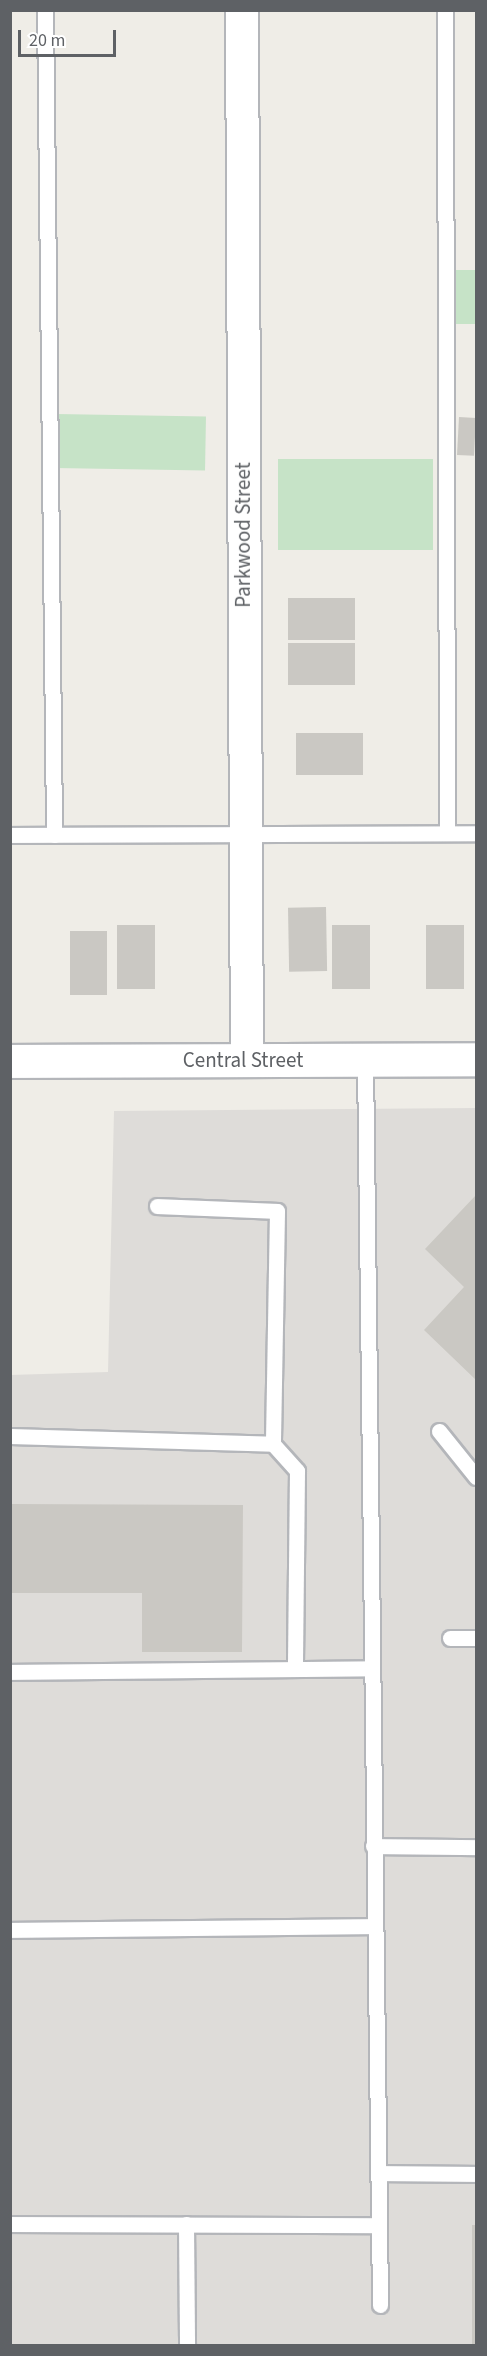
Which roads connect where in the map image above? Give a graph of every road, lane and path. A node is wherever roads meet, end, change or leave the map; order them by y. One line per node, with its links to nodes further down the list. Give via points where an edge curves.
1 (45, 10): 8 (lane)
2 (242, 10): 6 (street, Parkwood Street)
3 (445, 10): 4 (lane)
4 (447, 833): 5 (lane); 6 (lane)
5 (477, 833)
6 (244, 834): 8 (lane); 11 (street, Parkwood Street)
7 (10, 835): 8 (lane)
8 (54, 835)
9 (365, 1059): 10 (street, Central Street); 11 (street, Central Street); 20 (lane)
10 (477, 1059)
11 (247, 1060): 12 (street, Central Street)
12 (10, 1061)
13 (157, 1206): 16 (lane, via 277,1211)
14 (439, 1431): 17 (lane)
15 (10, 1436): 16 (lane)
16 (273, 1444): 21 (lane, via 297,1471)
17 (477, 1477)
18 (450, 1638): 19 (lane)
19 (477, 1638)
20 (371, 1668): 21 (lane); 23 (lane)
21 (295, 1669): 22 (lane)
22 (10, 1672)
23 (373, 1846): 24 (lane); 25 (lane)
24 (477, 1847)
25 (375, 1926): 26 (lane); 27 (lane)
26 (10, 1930)
27 (379, 2172): 28 (lane); 31 (lane)
28 (477, 2174)
29 (10, 2224): 30 (lane)
30 (186, 2224): 31 (lane); 33 (lane)
31 (379, 2225): 32 (lane)
32 (380, 2305)
33 (187, 2346)

